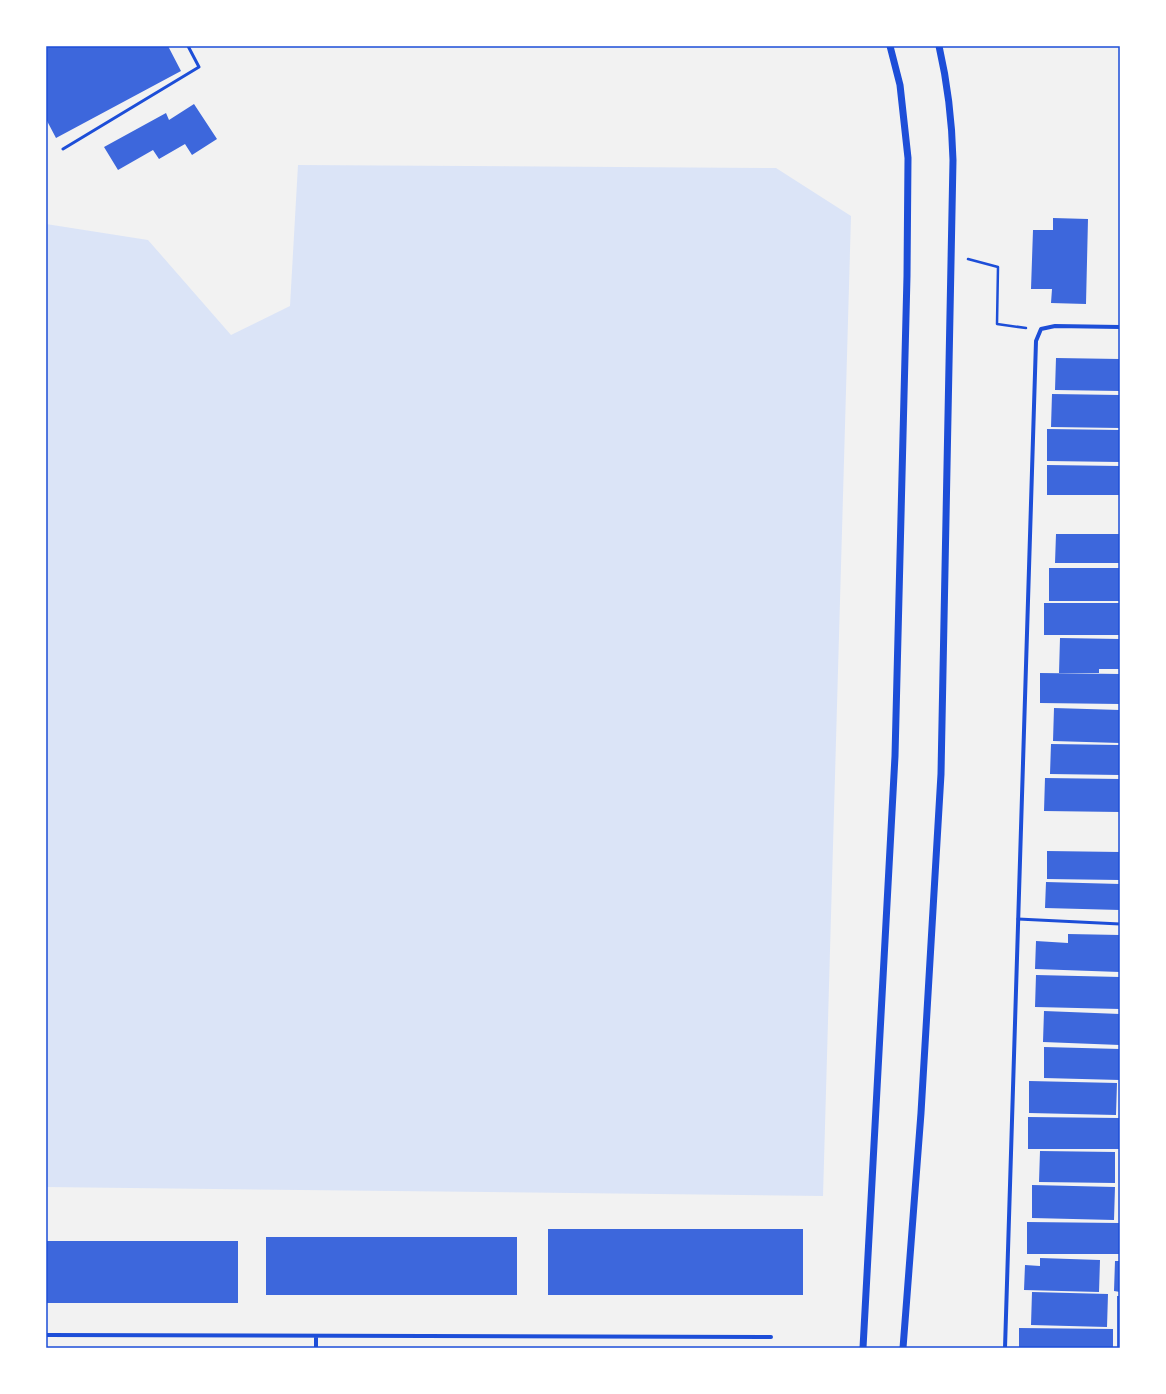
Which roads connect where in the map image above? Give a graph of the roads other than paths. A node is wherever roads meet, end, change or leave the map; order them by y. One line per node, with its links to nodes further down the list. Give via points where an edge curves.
1 (188, 46): 4 (lane, via 198,67)
2 (890, 46): 12 (street, via 900,85 908,158 907,276 895,756)
3 (939, 46): 13 (street, via 948,88 953,160 941,774 921,1113)
4 (63, 149)
5 (1120, 327): 6 (street, via 1055,326 1041,330 1036,341)
6 (1018, 919): 7 (lane); 14 (street)
7 (1120, 924)
8 (46, 1335): 9 (street)
9 (316, 1336): 10 (street); 11 (street)
10 (771, 1337)
11 (316, 1348)
12 (863, 1348)
13 (903, 1348)
14 (1005, 1348)

